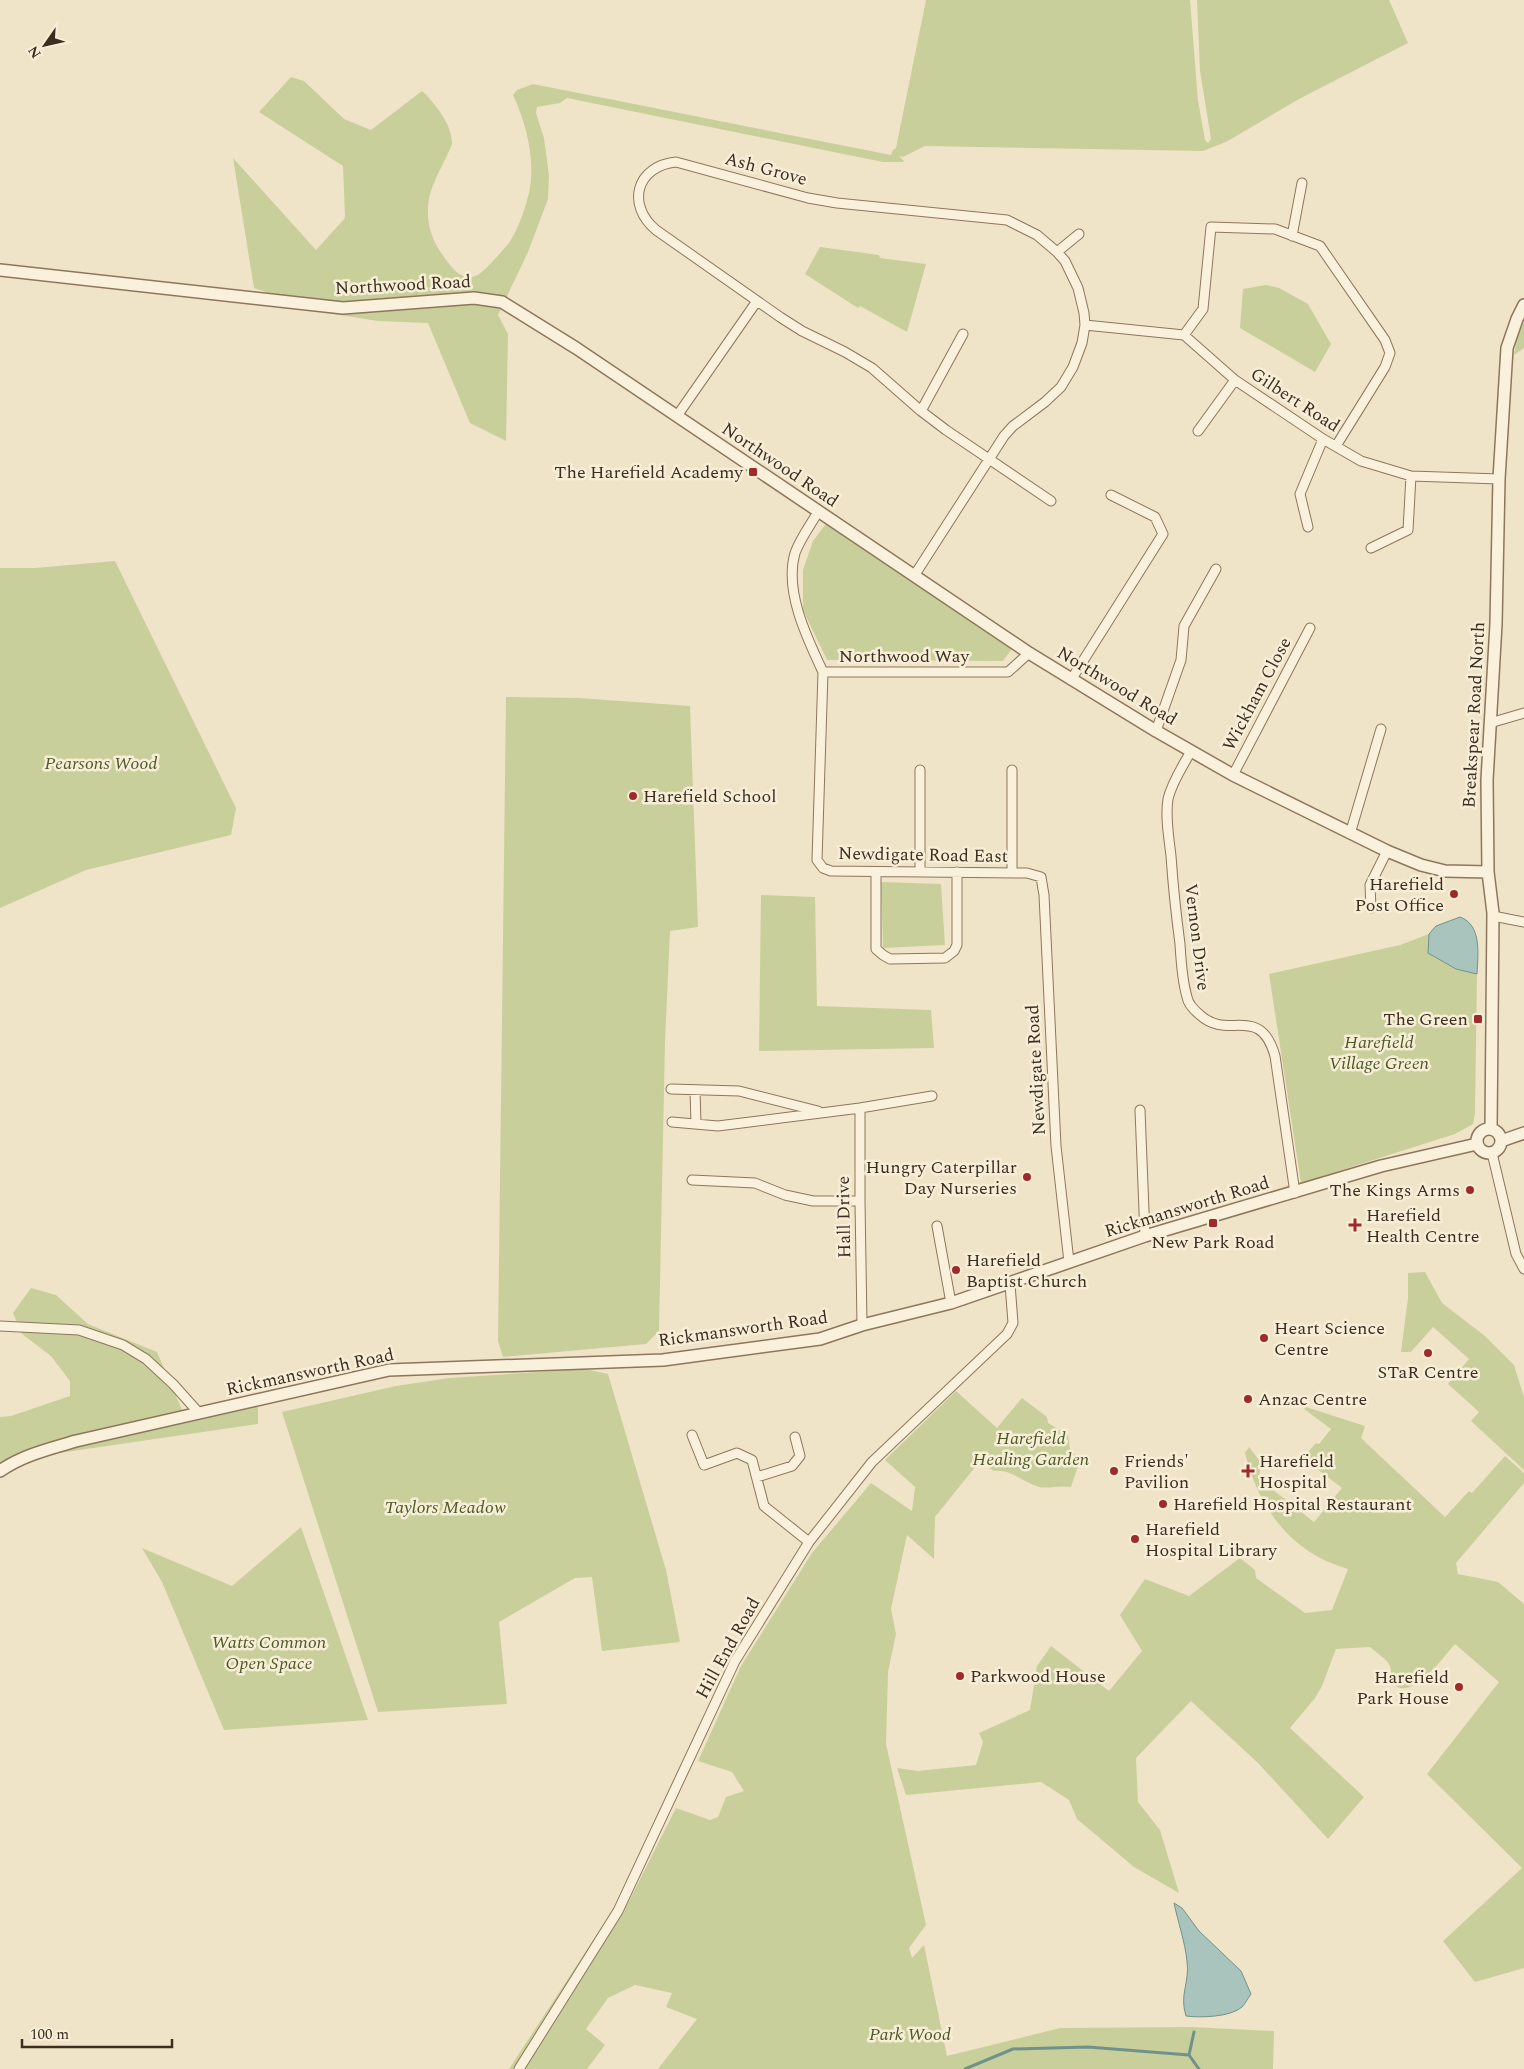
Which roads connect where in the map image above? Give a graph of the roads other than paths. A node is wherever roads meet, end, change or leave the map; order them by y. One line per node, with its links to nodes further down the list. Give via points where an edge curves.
1 (1302, 183): 3 (street)
2 (1079, 234): 4 (street)
3 (1292, 236): 10 (street, via 1274,229 1211,227 1203,309); 16 (street, via 1320,246 1386,340 1390,353 1385,367)
4 (1057, 252): 6 (street, Ash Grove, via 1027,229 1007,220 830,202 676,162 650,174 639,188 638,195 640,210 649,224); 8 (street, Ash Grove, via 1074,277)
5 (0, 270): 13 (street, Northwood Road, via 343,308 474,298 502,302)
6 (756, 301): 12 (street, Ash Grove, via 802,332 872,368); 13 (street)
7 (1524, 305): 19 (street, Breakspear Road North, via 1506,348)
8 (1085, 325): 10 (street); 17 (street, Ash Grove, via 1080,352 1069,376 1045,402 1013,426)
9 (963, 334): 12 (street)
10 (1184, 335): 11 (street, Gilbert Road)
11 (1235, 380): 14 (street); 15 (street, Gilbert Road)
12 (921, 411): 17 (street, Ash Grove)
13 (677, 416): 22 (street, Northwood Road)
14 (1198, 431)
15 (1323, 439): 16 (street, Gilbert Road); 23 (street, via 1300,494)
16 (1336, 446): 18 (street, Gilbert Road, via 1361,461)
17 (988, 459): 21 (street); 26 (street, Ash Grove)
18 (1411, 476): 19 (street, Gilbert Road); 24 (street, via 1408,530)
19 (1499, 479): 32 (street, Breakspear Road North)
20 (1111, 495): 30 (street, via 1155,517 1163,534)
21 (1051, 501)
22 (818, 512): 26 (street, Northwood Road); 29 (street, Northwood Way, via 795,553 793,575 797,610)
23 (1308, 527)
24 (1371, 548)
25 (1216, 569): 34 (street, via 1184,626 1182,660)
26 (914, 576): 28 (street, Northwood Road)
27 (1310, 628): 38 (street, Wickham Close)
28 (1029, 653): 29 (street, Northwood Way, via 1008,672); 30 (street, Northwood Road)
29 (823, 672): 41 (street, Newdigate Road East, via 817,860 823,868 831,871)
30 (1071, 680): 34 (street, Northwood Road)
31 (1524, 713): 32 (street)
32 (1490, 723): 44 (street, Breakspear Road North, via 1486,780)
33 (1381, 730): 39 (street)
34 (1156, 731): 35 (street, Northwood Road)
35 (1191, 751): 38 (street, Northwood Road); 64 (street, Vernon Drive, via 1173,784 1167,807 1187,997 1198,1014 1210,1022 1253,1027 1271,1042 1276,1056)
36 (920, 770): 42 (street)
37 (1012, 770): 45 (street)
38 (1233, 775): 39 (street, Northwood Road)
39 (1350, 834): 40 (street, Northwood Road)
40 (1387, 851): 44 (street, Northwood Road, via 1445,871); 47 (street, via 1370,885)
41 (876, 872): 42 (street, Newdigate Road East); 43 (street, via 876,949 890,959 945,958 954,951 957,945)
42 (920, 872): 43 (street, Newdigate Road East)
43 (957, 872): 45 (street, Newdigate Road East)
44 (1488, 872): 48 (street, Breakspear Road North)
45 (1012, 873): 46 (street, Newdigate Road East)
46 (1041, 877): 68 (street, Newdigate Road, via 1056,1146)
47 (1370, 908)
48 (1493, 916): 49 (street); 58 (street, Breakspear Road North)
49 (1524, 922)
50 (671, 1089): 51 (street)
51 (694, 1090): 55 (street, via 739,1091); 57 (street)
52 (932, 1096): 53 (street)
53 (860, 1108): 55 (street); 65 (street, Hall Drive)
54 (1140, 1110): 67 (street)
55 (823, 1112): 57 (street, via 718,1126)
56 (672, 1122): 57 (street)
57 (696, 1124)
58 (1491, 1129): 60 (street, via 1498,1133); 61 (street, via 1480,1133)
59 (1524, 1133): 60 (street)
60 (1501, 1141): 62 (street, via 1500,1147)
61 (1477, 1144): 62 (street, via 1481,1150); 64 (street, Rickmansworth Road, via 1408,1158)
62 (1492, 1153): 69 (street, via 1516,1254)
63 (692, 1180): 65 (street, via 755,1184 813,1202)
64 (1295, 1192): 67 (street, Rickmansworth Road)
65 (860, 1201): 72 (street, Hall Drive)
66 (937, 1226): 71 (street)
67 (1145, 1236): 68 (street, Rickmansworth Road)
68 (1069, 1262): 70 (street, Rickmansworth Road)
69 (1524, 1270)
70 (1010, 1284): 71 (street, Rickmansworth Road); 79 (street, Hill End Road, via 1013,1323 1007,1334 872,1462)
71 (951, 1303): 72 (street, Rickmansworth Road)
72 (862, 1325): 74 (street, Rickmansworth Road, via 820,1339 663,1360 389,1370)
73 (0, 1326): 74 (street, via 78,1330 123,1345 162,1374)
74 (199, 1414): 77 (street, Rickmansworth Road, via 40,1451 12,1462)
75 (692, 1435): 78 (street, via 704,1466 737,1453 752,1460)
76 (795, 1437): 78 (street, via 800,1456 792,1466)
77 (0, 1471)
78 (757, 1477): 79 (street, via 764,1506)
79 (809, 1542): 80 (street, Hill End Road, via 735,1661 618,1911)
80 (519, 2069)

